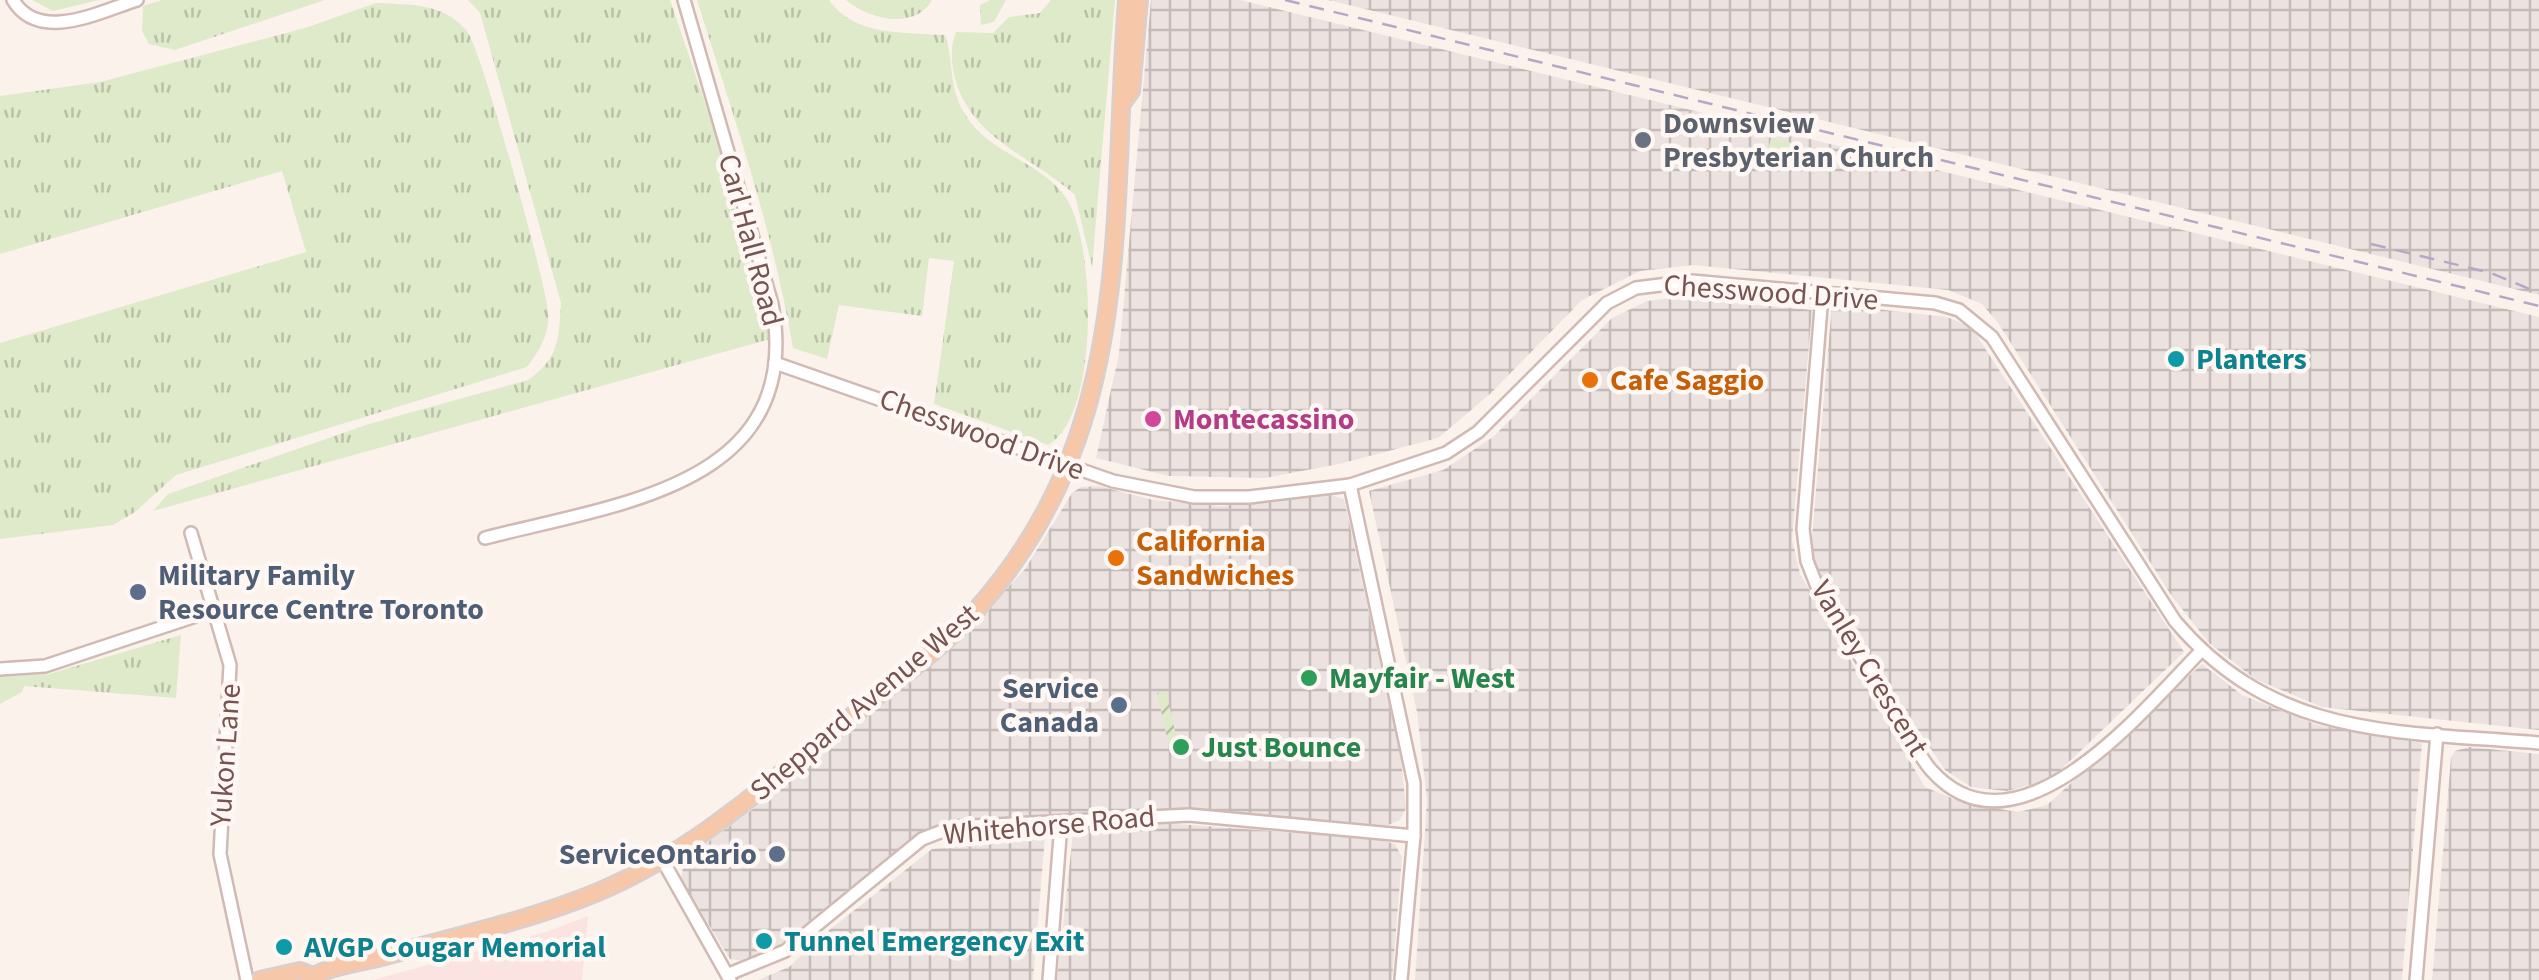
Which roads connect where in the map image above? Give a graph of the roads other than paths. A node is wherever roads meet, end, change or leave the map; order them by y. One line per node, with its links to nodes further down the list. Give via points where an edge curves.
1 (13, 0): 2 (street, via 28,16 52,23)
2 (137, 0)
3 (684, 0): 8 (street, Carl Hall Road, via 772,304)
4 (1126, 0): 6 (main road, Sheppard Avenue West)
5 (1139, 0): 6 (main road, Sheppard Avenue West, via 1131,92)
6 (1123, 102): 9 (main road, Sheppard Avenue West, via 1108,307 1096,380)
7 (1822, 295): 10 (street, Chesswood Drive, via 1692,281 1636,288 1607,303 1467,440 1430,460); 14 (street, Chesswood Drive, via 1935,303 1976,320); 14 (street, Vanley Crescent, via 1803,529 1807,561 1932,772 1973,795 2003,800 2033,794 2096,756)
8 (775, 362): 9 (street, Chesswood Drive); 12 (street, Carl Hall Road, via 754,423 708,469 649,494)
9 (1070, 467): 10 (street, Chesswood Drive, via 1194,497); 20 (main road, Sheppard Avenue West, via 1028,545 974,613 750,799)
10 (1350, 484): 19 (street, via 1412,766)
11 (191, 533): 13 (street, Yukon Lane)
12 (486, 538)
13 (214, 610): 15 (street, via 45,666); 23 (street, Yukon Lane, via 230,666 220,854)
14 (2201, 651): 16 (street, Chesswood Drive, via 2242,684 2292,710 2334,722)
15 (0, 669)
16 (2438, 734): 17 (street, Chesswood Drive); 27 (street)
17 (2539, 743)
18 (1061, 823): 19 (street, Whitehorse Road, via 1188,815); 21 (street, Whitehorse Road, via 933,832 785,951); 25 (street)
19 (1414, 836): 26 (street)
20 (663, 861): 21 (street); 22 (main road, Sheppard Avenue West, via 534,915)
21 (729, 977)
22 (311, 978): 24 (main road, Sheppard Avenue West, via 300,970)
23 (247, 980)
24 (260, 980)
25 (1048, 980)
26 (1401, 980)
27 (2416, 980)

